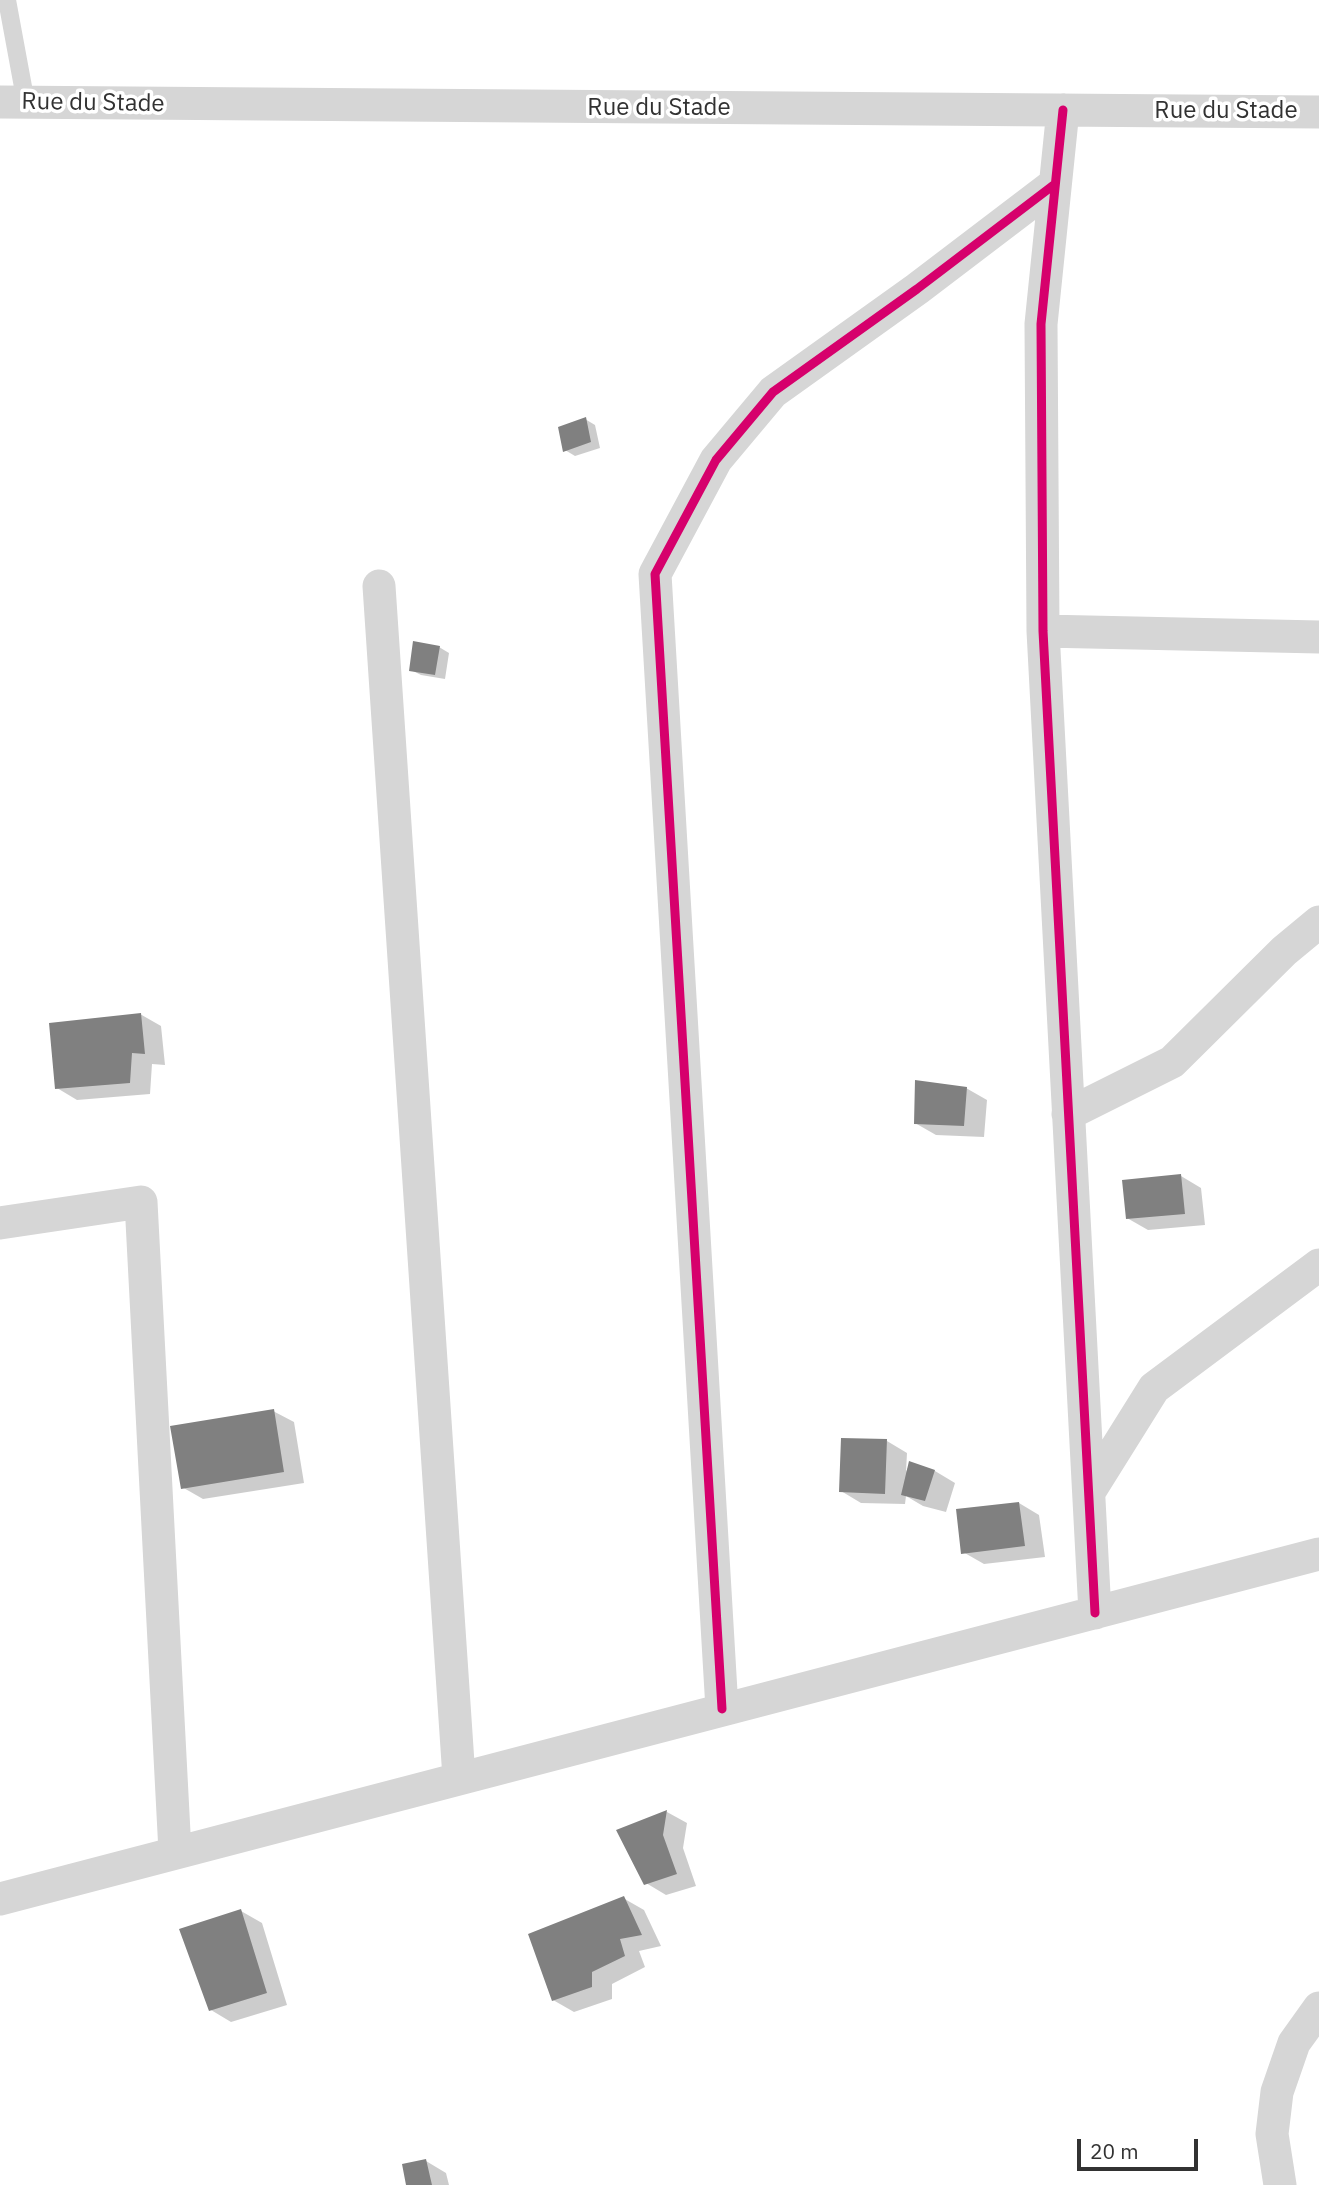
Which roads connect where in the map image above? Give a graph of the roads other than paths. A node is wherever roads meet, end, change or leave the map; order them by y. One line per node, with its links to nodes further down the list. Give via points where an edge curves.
1 (7, 0): 2 (lane)
2 (9, 106): 3 (street, Rue du Stade)
3 (1063, 110): 4 (street, Rue du Stade); 5 (street)
4 (1319, 112)
5 (1055, 184): 7 (street, via 1041,324); 16 (street, via 772,392 716,460 655,574)
6 (379, 586): 17 (street)
7 (1043, 631): 8 (street); 10 (street)
8 (1319, 637)
9 (1319, 922): 10 (street, via 1172,1062)
10 (1069, 1114): 13 (street)
11 (0, 1223): 18 (street, via 141,1202)
12 (1319, 1265): 13 (street, via 1154,1388)
13 (1089, 1492): 15 (street)
14 (1319, 1555): 15 (street)
15 (1096, 1613): 16 (street)
16 (722, 1709): 17 (street)
17 (459, 1778): 18 (street)
18 (175, 1852): 19 (street)
19 (0, 1899)
20 (1319, 2008): 21 (street, via 1294,2042 1277,2092 1272,2134)
21 (1280, 2185)

